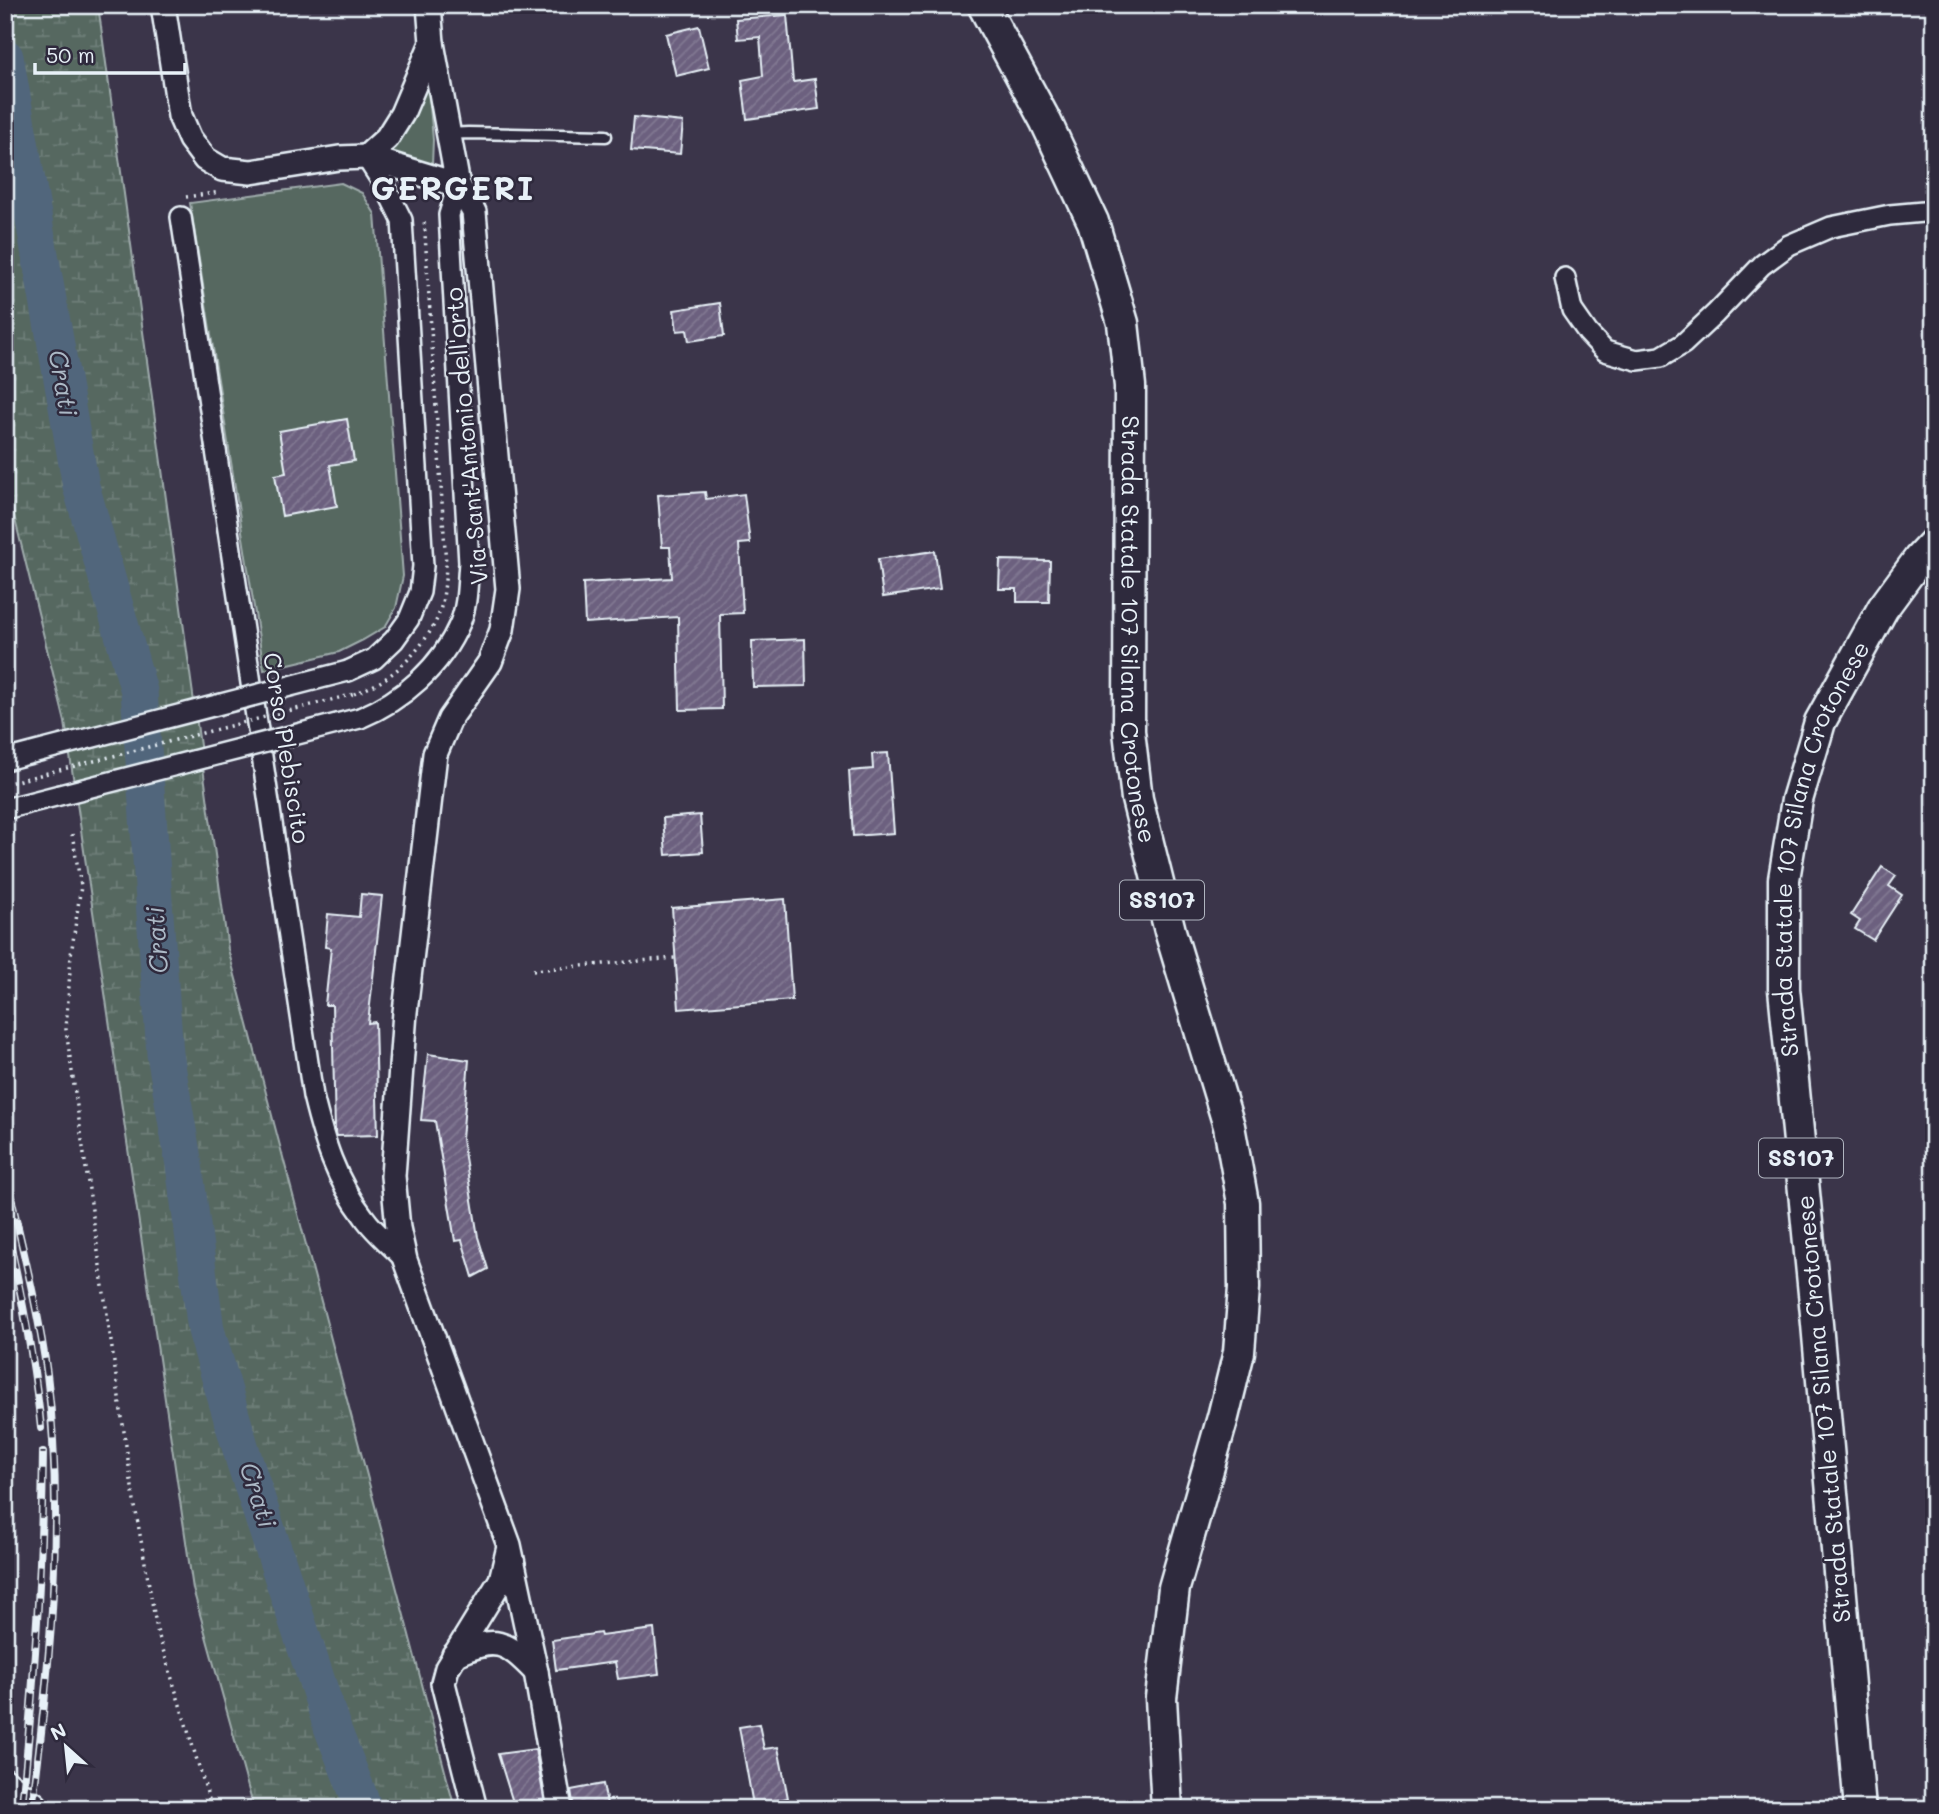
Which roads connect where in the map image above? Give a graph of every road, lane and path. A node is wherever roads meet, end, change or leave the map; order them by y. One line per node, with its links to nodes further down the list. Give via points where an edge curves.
1 (163, 5): 7 (street, via 180,116 205,159 222,169 251,172)
2 (429, 5): 4 (street, Via Sant'Antonio dell'orto)
3 (983, 5): 31 (main road, Strada Statale 107 Silana Crotonese / SS107, via 1093,222 1123,323 1130,386 1129,731 1137,799 1170,931 1228,1126 1243,1203 1244,1288 1238,1352 1174,1588 1161,1698)
4 (432, 43): 5 (street, Via Sant'Antonio dell'orto); 7 (street, via 402,114 387,138)
5 (449, 134): 6 (lane); 8 (street, Via Sant'Antonio dell'orto)
6 (606, 136)
7 (366, 157): 8 (street); 16 (street, bridge, via 402,220 423,566 420,592 409,620 374,659 348,671)
8 (458, 185): 18 (street, bridge, via 449,215 468,563 460,622 445,648 408,691 360,718); 22 (street, Via Sant'Antonio dell'orto, via 474,212 508,589 502,630 490,662 450,719 435,754 405,1012 393,1176)
9 (1934, 211): 11 (street, via 1831,227 1789,245 1762,265 1683,344 1661,357 1637,360 1605,351 1572,310)
10 (181, 217): 22 (street, Corso Plebiscito, via 313,1096 325,1143 344,1188 365,1219)
11 (1565, 278)
12 (1934, 543): 14 (main road, Strada Statale 107 Silana Crotonese / SS107)
13 (1934, 567): 14 (main road)
14 (1883, 608): 32 (main road, Strada Statale 107 Silana Crotonese / SS107, via 1820,722 1797,800 1783,905 1784,989)
15 (354, 694): 17 (path, bridge)
16 (5, 760)
17 (5, 784)
18 (5, 809)
19 (72, 834): 28 (path, via 81,886 66,1030 157,1630)
20 (676, 958): 21 (path)
21 (533, 970)
22 (405, 1261): 23 (street, Via Sant'Antonio dell'orto)
23 (509, 1545): 24 (street, via 501,1580); 25 (street, Via Sant'Antonio dell'orto)
24 (454, 1655): 25 (street, via 488,1643 502,1644 515,1650); 29 (street, via 443,1684)
25 (536, 1672): 30 (street, Via Sant'Antonio dell'orto)
26 (5, 1778): 27 (street)
27 (40, 1809)
28 (212, 1809)
29 (475, 1809)
30 (560, 1809)
31 (1167, 1809)
32 (1860, 1809)

